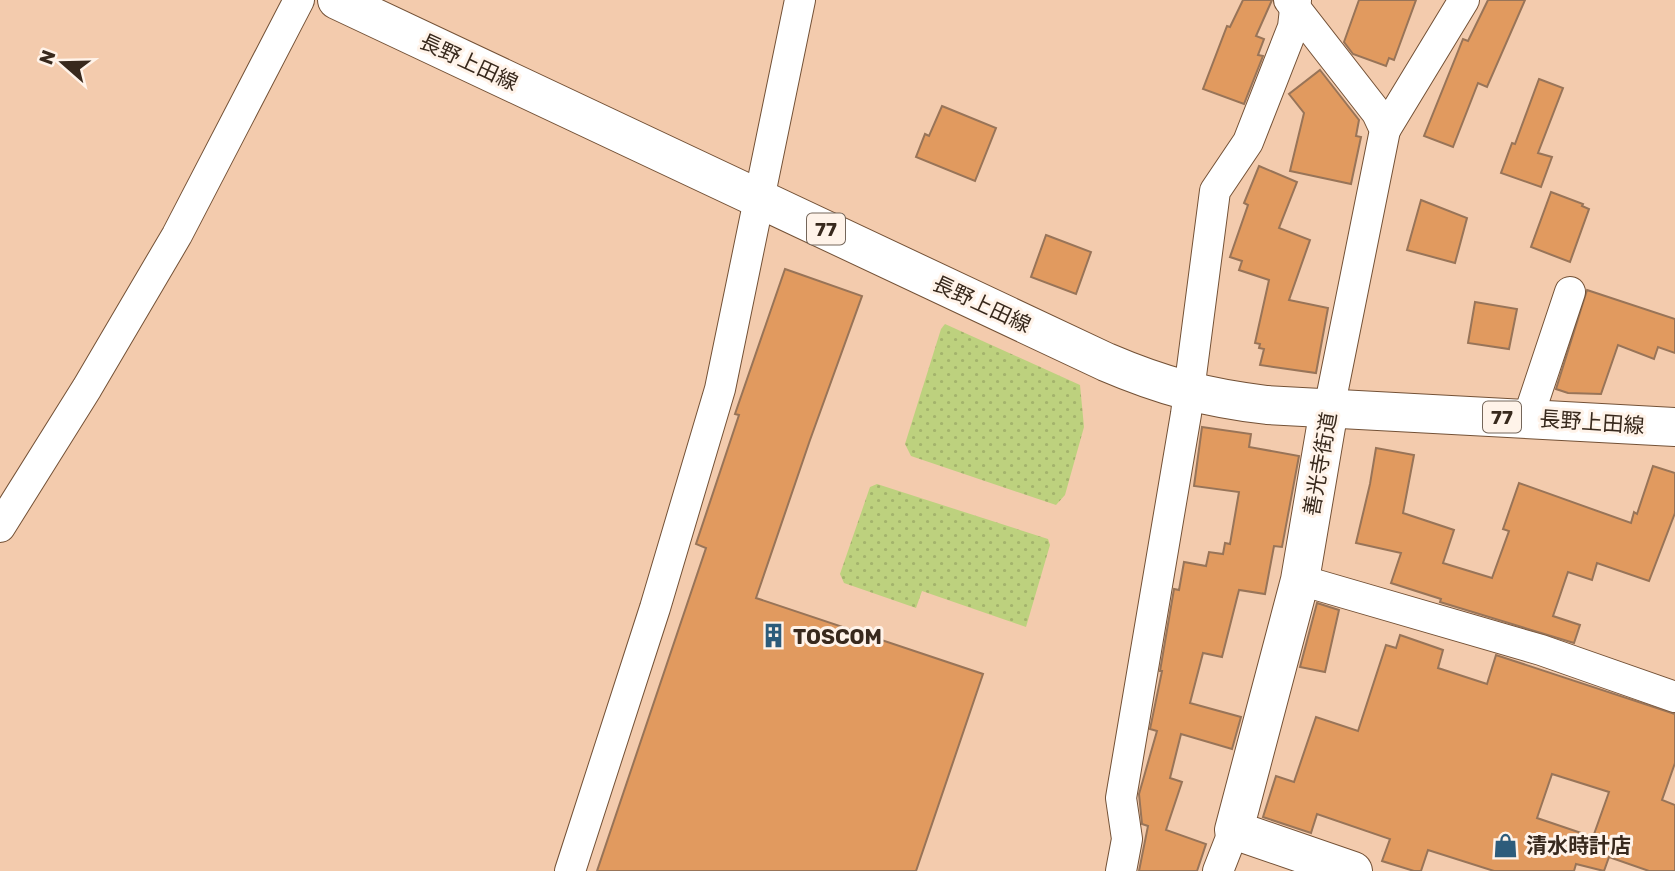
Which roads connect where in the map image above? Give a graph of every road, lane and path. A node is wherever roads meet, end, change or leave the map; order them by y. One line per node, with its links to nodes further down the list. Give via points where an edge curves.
1 (299, 0): 13 (street, via 177,235)
2 (337, 0): 7 (main road, 長野上田線 / 77)
3 (800, 0): 7 (street)
4 (1464, 0): 6 (street, 善光寺街道)
5 (1294, 3): 6 (street); 9 (street, via 1293,27 1248,142 1215,191)
6 (1385, 130): 10 (street, 善光寺街道)
7 (761, 198): 9 (main road, 長野上田線 / 77, via 1106,362); 17 (street, via 720,389)
8 (1570, 292): 11 (street)
9 (1189, 392): 10 (main road, 長野上田線 / 77, via 1240,402); 18 (street, via 1121,797 1127,839)
10 (1329, 409): 11 (main road, 長野上田線 / 77); 14 (main road, 善光寺街道)
11 (1528, 418): 12 (main road, 長野上田線 / 77)
12 (1675, 427)
13 (0, 527)
14 (1300, 580): 15 (street, via 1541,650); 16 (main road, 善光寺街道)
15 (1675, 696)
16 (1234, 830): 19 (street); 20 (main road)
17 (570, 871)
18 (1121, 871)
19 (1218, 871)
20 (1353, 871)

